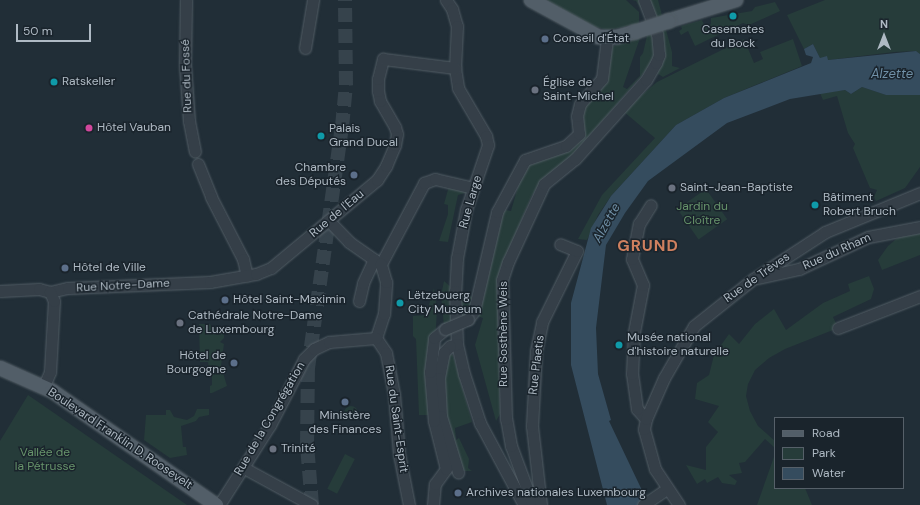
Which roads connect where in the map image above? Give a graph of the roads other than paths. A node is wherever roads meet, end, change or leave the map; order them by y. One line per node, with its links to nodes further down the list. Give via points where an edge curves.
1 (186, 0): 10 (street, Rue du Fossé, via 185,65 189,121)
2 (313, 0): 8 (street)
3 (446, 0): 9 (street, Rue Large, via 452,9 457,26)
4 (531, 0): 7 (main road)
5 (644, 0): 40 (street, Rue Sosthène Weis, via 657,34 659,55 656,63 646,80 575,159 544,184 502,280 506,419 511,446)
6 (736, 0): 7 (main road, bridge, via 635,32)
7 (603, 38): 38 (street, bridge, via 602,78 580,104 579,134 566,146 525,160 496,212 474,311 468,319 445,329 434,338 430,372 434,421 446,469 435,484)
8 (305, 48)
9 (455, 68): 12 (street, Rue Large, via 458,88 487,141 487,150); 15 (street, Rue de l'Eau, via 383,59 378,78 380,101 395,127 395,146 377,180)
10 (195, 151)
11 (198, 164): 19 (street, via 211,197 243,260)
12 (473, 188): 18 (street, via 435,179 424,183); 27 (street, Rue Large, via 457,258)
13 (920, 193): 20 (street, Rue de Trèves, via 825,232)
14 (651, 205): 30 (street, via 639,224 632,259 642,285 634,332 632,374 637,409)
15 (329, 221): 18 (street, via 349,242); 19 (street, Rue de l'Eau, via 276,265 265,272)
16 (920, 227): 20 (street, Rue du Rham, via 868,237 799,269)
17 (560, 244): 41 (street, Rue Plaetis, via 576,251 542,322 536,351 532,426)
18 (378, 262): 24 (street, via 363,283); 26 (street, via 386,282 384,314)
19 (247, 276): 22 (street, Rue Notre-Dame, via 210,282 68,288)
20 (754, 279): 30 (street, Rue de Trèves, via 694,326 679,349)
21 (0, 291): 22 (street, Rue Notre-Dame)
22 (50, 292): 29 (street, via 54,301 50,372)
23 (920, 296): 25 (street)
24 (359, 301)
25 (838, 328)
26 (376, 338): 31 (street, Rue de la Congrégation, via 328,342 314,349 304,359 270,425); 37 (street, Rue du Saint-Esprit, via 388,360)
27 (457, 344): 32 (street, via 444,352 439,378 441,416); 39 (street, Rue Large, via 470,396 480,423)
28 (0, 368): 29 (main road, Boulevard Franklin D. Roosevelt)
29 (44, 386): 35 (main road, Boulevard Franklin D. Roosevelt)
30 (646, 419): 33 (street, via 644,429 647,446 655,469)
31 (244, 468): 35 (street, Rue de la Congrégation); 36 (street)
32 (458, 472)
33 (667, 489): 34 (street); 42 (street)
34 (647, 502)
35 (217, 505)
36 (312, 505)
37 (409, 505)
38 (433, 505)
39 (524, 505)
40 (533, 505)
41 (541, 505)
42 (679, 505)

